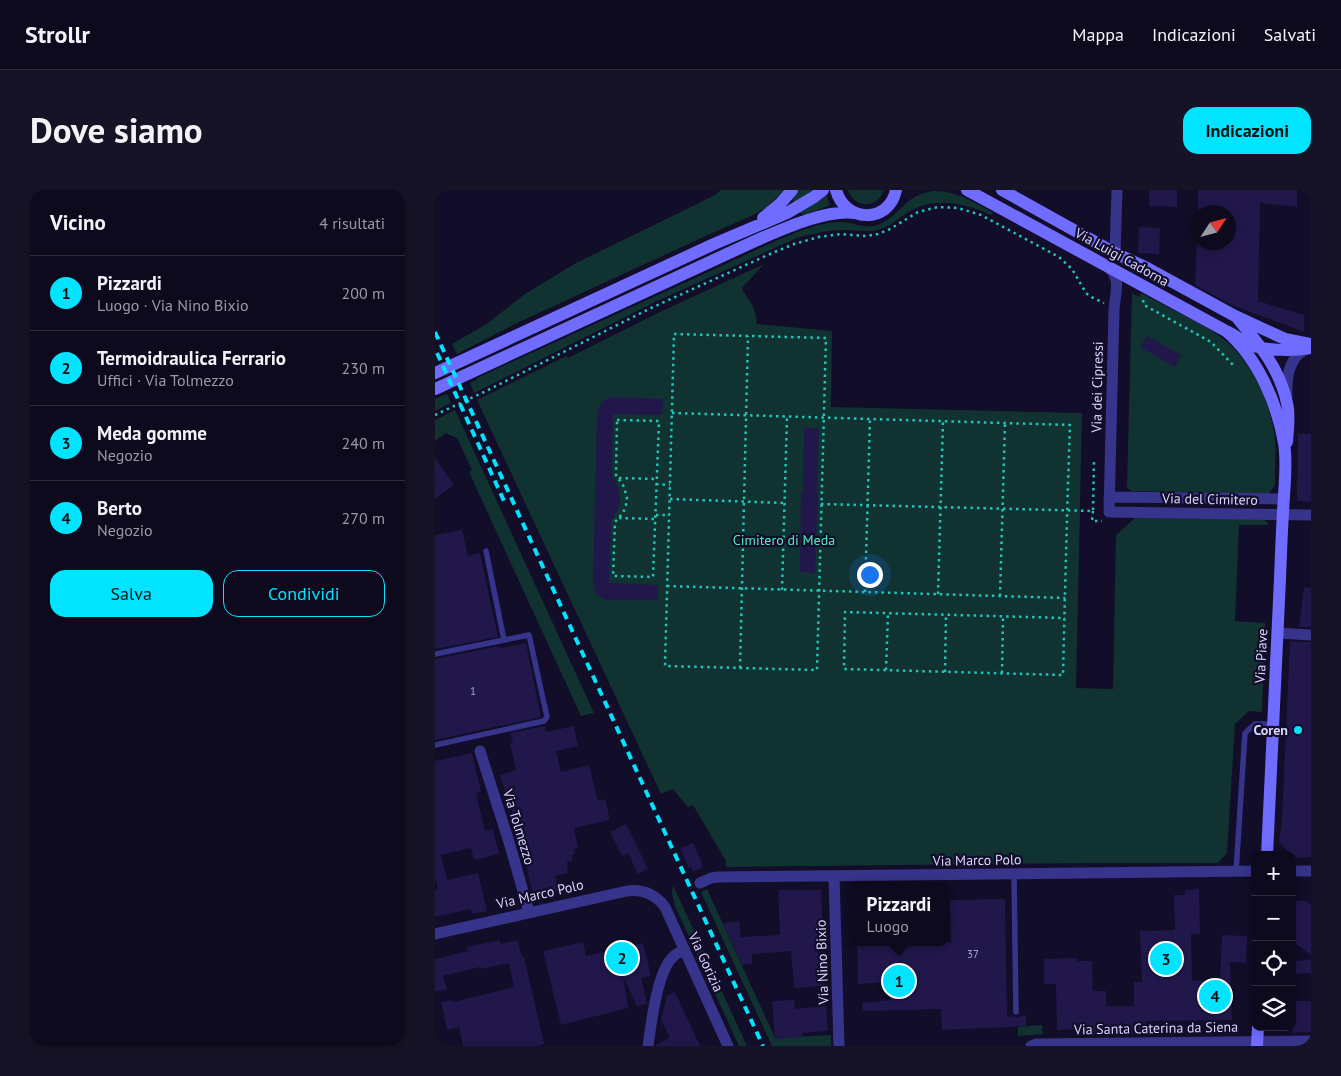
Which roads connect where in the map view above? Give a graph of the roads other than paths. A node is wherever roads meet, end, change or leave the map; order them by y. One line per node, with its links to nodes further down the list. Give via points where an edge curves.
1 (791, 190): 11 (street, via 780,204)
2 (823, 190): 11 (street, via 787,212)
3 (836, 190): 10 (street, via 843,204)
4 (896, 190): 9 (street)
5 (908, 190): 9 (street)
6 (967, 190): 13 (street, Via Luigi Cadorna)
7 (1002, 190): 12 (street, Via Luigi Cadorna)
8 (1117, 190): 12 (street)
9 (890, 204): 10 (street, via 872,215)
10 (855, 214): 20 (street, via 836,213 755,241)
11 (748, 228): 19 (street)
12 (1115, 253): 14 (street, Via Luigi Cadorna)
13 (1108, 266): 15 (street, Via Luigi Cadorna); 23 (street, Via dei Cipressi, via 1117,278)
14 (1235, 316): 16 (street, Via Luigi Cadorna, via 1285,339); 17 (street, Via Luigi Cadorna)
15 (1226, 331): 17 (street, Via Luigi Cadorna, via 1251,345); 22 (street, Via Piave, via 1264,380 1280,427)
16 (1311, 344)
17 (1262, 347): 18 (street, Via Luigi Cadorna); 21 (street, Via Piave)
18 (1311, 348): 21 (street, Via Piave, via 1300,353 1290,367)
19 (435, 373)
20 (435, 389)
21 (1287, 401): 22 (street, Via Piave, via 1289,423)
22 (1285, 459): 24 (street, Via Piave)
23 (1109, 497): 24 (street, Via del Cimitero); 27 (street, Via dei Cipressi)
24 (1284, 500): 25 (street, Via Piave)
25 (1283, 515): 26 (street, Via del Cimitero); 27 (street, Via del Cimitero); 29 (street, Via Piave)
26 (1311, 515)
27 (1109, 517)
28 (485, 552): 31 (lane)
29 (1277, 633): 30 (street); 33 (street, Via Piave)
30 (1311, 635)
31 (504, 640): 32 (lane); 34 (lane, via 529,635 547,717 544,721)
32 (435, 654)
33 (1273, 724): 36 (street, Via Piave); 39 (lane, via 1255,724 1245,733)
34 (435, 745)
35 (480, 751): 45 (street, Via Tolmezzo)
36 (1267, 851)
37 (1296, 871): 38 (street)
38 (1311, 871)
39 (1237, 872): 40 (street, Via Marco Polo); 41 (street, Via Marco Polo)
40 (1251, 872)
41 (1014, 874): 42 (street, Via Marco Polo); 48 (lane)
42 (834, 876): 43 (street, Via Marco Polo, via 718,877); 54 (street, Via Nino Bixio)
43 (700, 883)
44 (652, 895): 45 (street, Via Marco Polo, via 640,890 627,891); 47 (street, Via Gorizia, via 665,907)
45 (529, 912): 46 (street, Via Marco Polo)
46 (435, 934)
47 (684, 950): 52 (street, via 672,958 665,971 655,1001); 53 (street, Via Gorizia)
48 (1016, 1012)
49 (1258, 1031): 51 (street)
50 (1311, 1041): 51 (street, Via Santa Caterina da Siena)
51 (1257, 1044): 55 (street, Via Santa Caterina da Siena)
52 (647, 1046)
53 (729, 1046)
54 (839, 1046)
55 (1031, 1046)

